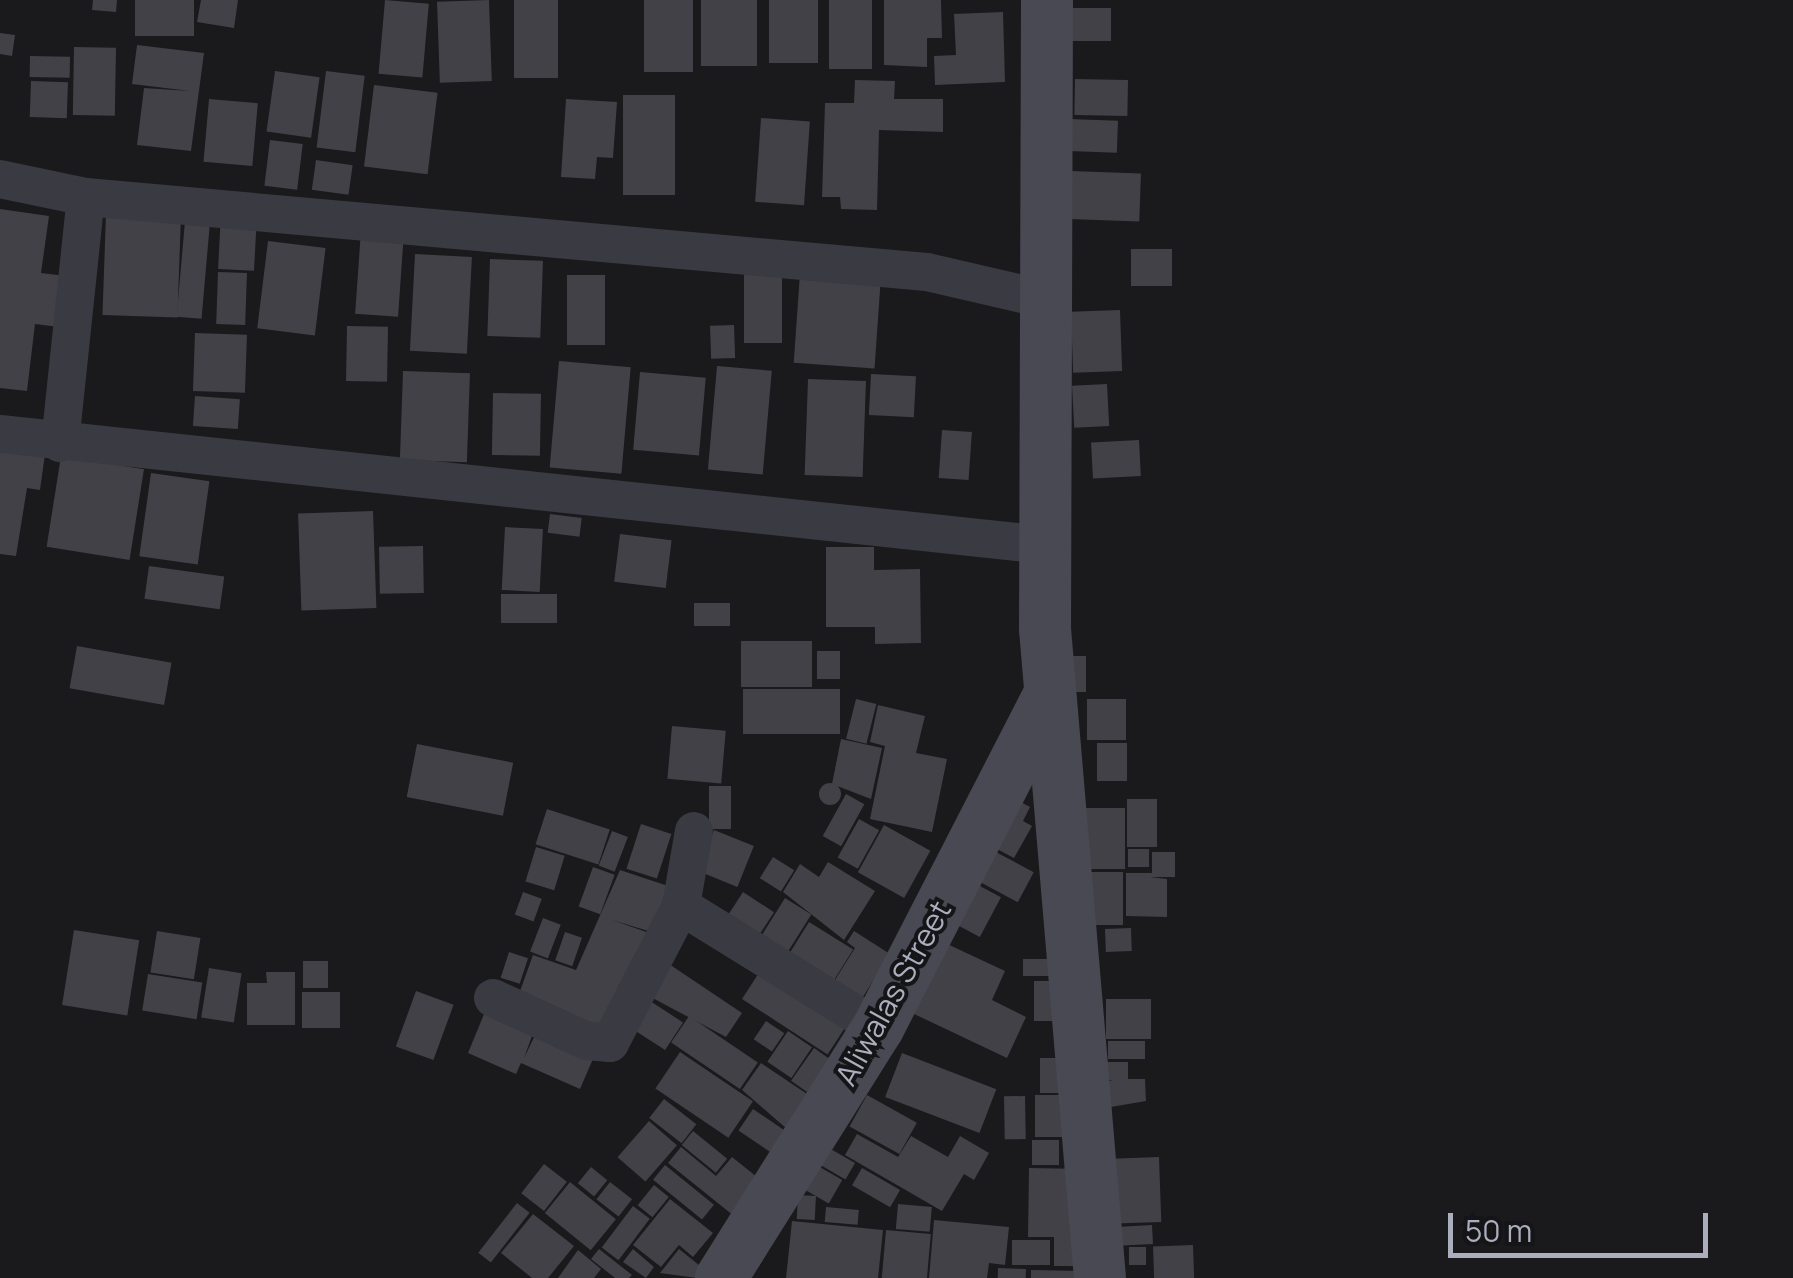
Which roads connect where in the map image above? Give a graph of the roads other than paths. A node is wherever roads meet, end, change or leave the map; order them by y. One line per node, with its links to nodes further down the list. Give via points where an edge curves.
1 (1047, 0): 4 (street)
2 (0, 179): 3 (street)
3 (86, 197): 4 (street, via 927,272); 6 (street)
4 (1048, 300): 7 (street)
5 (0, 434): 6 (street)
6 (60, 444): 7 (street)
7 (1046, 545): 8 (street)
8 (1048, 697): 12 (street, Aliwalas Street); 14 (street, via 1063,807)
9 (694, 831): 10 (street)
10 (680, 906): 11 (street, via 610,1043 587,1041); 12 (street)
11 (493, 998)
12 (878, 1028): 13 (street, Aliwalas Street)
13 (720, 1278)
14 (1100, 1278)

